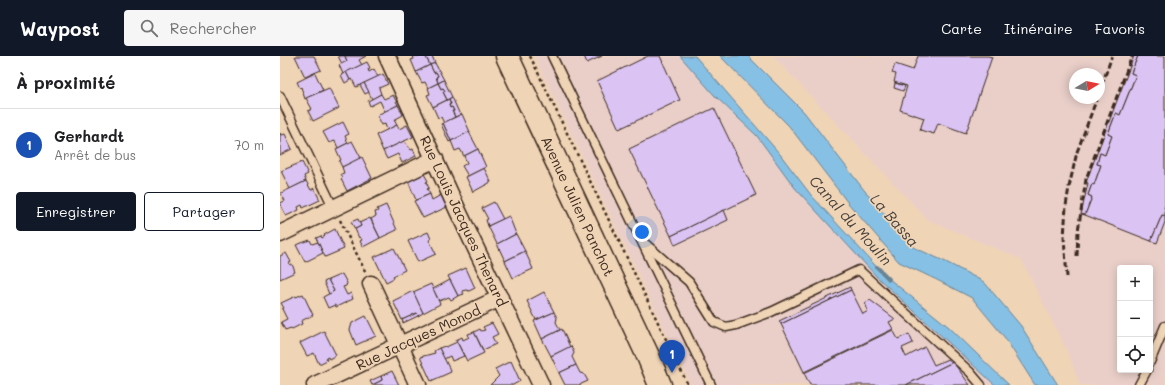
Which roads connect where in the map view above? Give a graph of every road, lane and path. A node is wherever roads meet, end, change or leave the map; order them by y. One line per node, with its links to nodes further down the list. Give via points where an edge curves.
1 (387, 56): 6 (street, Rue Louis Jacques Thenard)
2 (507, 56): 15 (main road, Avenue Julien Panchot)
3 (530, 56): 22 (path)
4 (552, 56): 9 (lane)
5 (280, 96): 7 (lane)
6 (435, 159): 7 (street); 11 (street, Rue Louis Jacques Thenard)
7 (334, 208): 8 (street); 10 (path)
8 (280, 234)
9 (641, 240): 23 (lane); 24 (lane, via 689,282 714,322 726,327 771,312 859,270)
10 (371, 284): 13 (street)
11 (500, 298): 13 (street, Rue Jacques Monod); 19 (street, Rue Louis Jacques Thenard)
12 (1165, 326): 14 (lane)
13 (400, 346): 17 (street, Rue Jacques Monod); 18 (street)
14 (1153, 355)
15 (648, 356): 20 (main road, Avenue Julien Panchot); 21 (main road, Avenue Julien Panchot)
16 (1145, 373): 25 (lane)
17 (315, 385)
18 (418, 385)
19 (541, 385)
20 (660, 385)
21 (665, 385)
22 (688, 385)
23 (711, 385)
24 (981, 385)
25 (1139, 385)

